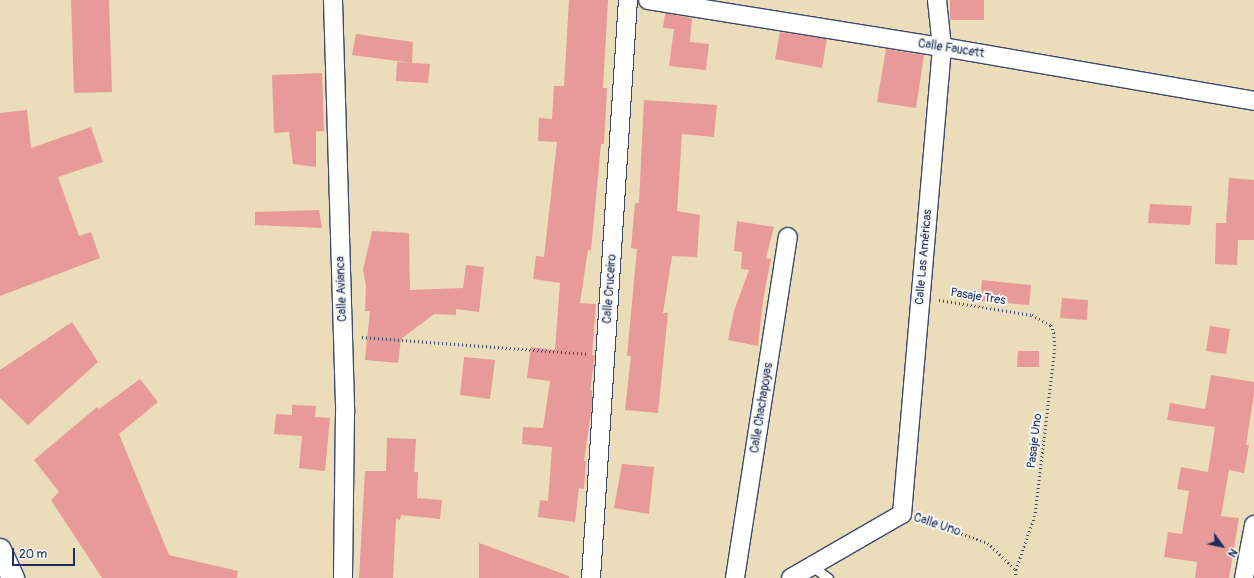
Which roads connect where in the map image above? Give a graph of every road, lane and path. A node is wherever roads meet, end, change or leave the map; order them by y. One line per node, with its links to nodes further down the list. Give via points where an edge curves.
1 (333, 0): 10 (street, Calle Avianca)
2 (628, 0): 11 (street, Calle Cruceiro)
3 (648, 0): 5 (street, Calle Faucett)
4 (937, 0): 5 (street, Calle Las Américas)
5 (942, 47): 6 (street, Calle Faucett); 8 (street, Calle Las Américas)
6 (1254, 101)
7 (788, 238): 20 (street, Calle Chachapoyas)
8 (920, 297): 9 (path, Pasaje Tres); 12 (street, Calle Las Américas)
9 (1032, 315): 16 (path, Pasaje Uno, via 1051,325 1055,348 1035,516)
10 (343, 336): 11 (path); 18 (street, Calle Avianca)
11 (606, 356): 19 (street, Calle Cruceiro)
12 (902, 514): 15 (street, Calle Uno); 16 (path, Calle Uno, via 988,543)
13 (1254, 525): 24 (street)
14 (0, 550): 17 (street)
15 (812, 566): 21 (street, Calle Uno); 22 (lane)
16 (1016, 570): 23 (path, Pasaje Uno)
17 (13, 578)
18 (343, 578)
19 (591, 578)
20 (735, 578)
21 (791, 578)
22 (828, 578)
23 (1016, 578)
24 (1244, 578)

